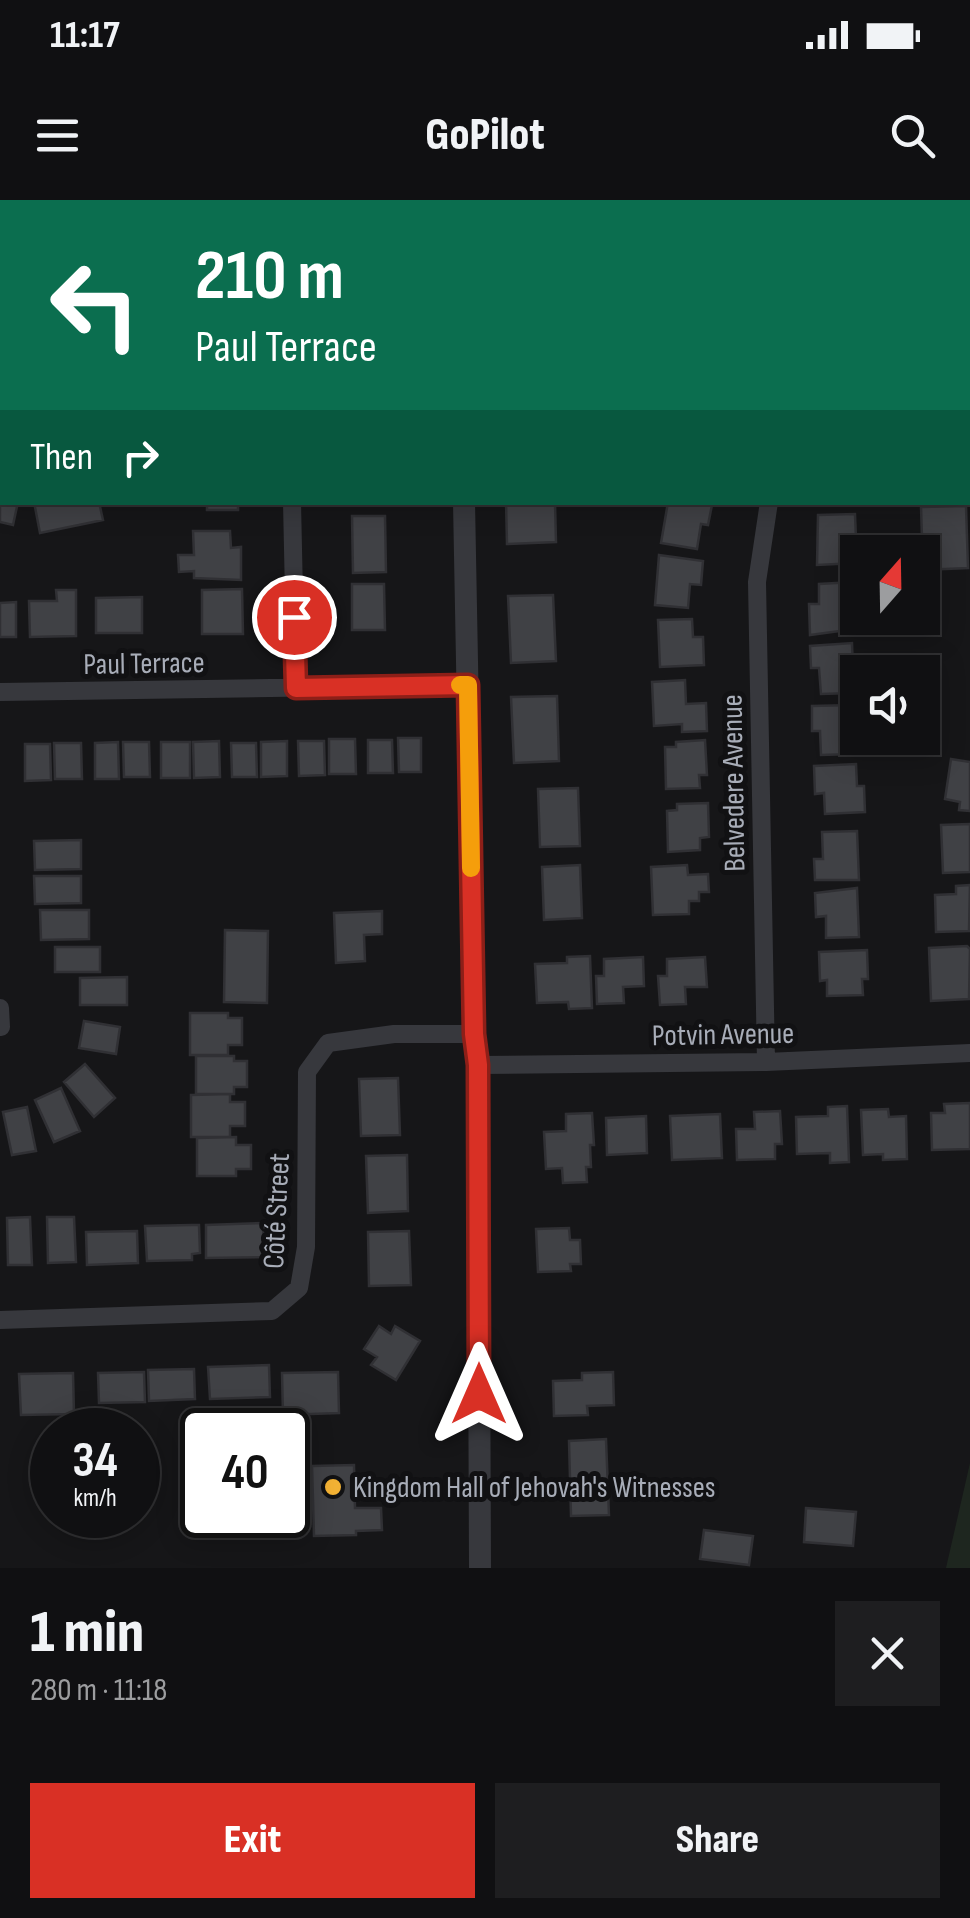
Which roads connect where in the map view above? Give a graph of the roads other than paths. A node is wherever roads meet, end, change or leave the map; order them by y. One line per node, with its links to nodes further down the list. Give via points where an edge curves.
1 (292, 505): 5 (street)
2 (464, 505): 4 (street)
3 (769, 505): 11 (street, Belvedere Avenue, via 757,582)
4 (468, 685): 5 (street, Paul Terrace); 9 (street)
5 (296, 688): 6 (street, Paul Terrace)
6 (0, 692)
7 (0, 1008): 8 (street)
8 (1, 1027)
9 (474, 1034): 12 (street); 13 (street, Côté Street, via 328,1043 307,1072 306,1246 299,1288 272,1311)
10 (970, 1053): 11 (street, Potvin Avenue)
11 (766, 1062): 12 (street, Potvin Avenue)
12 (478, 1065): 14 (street)
13 (0, 1320)
14 (480, 1568)

